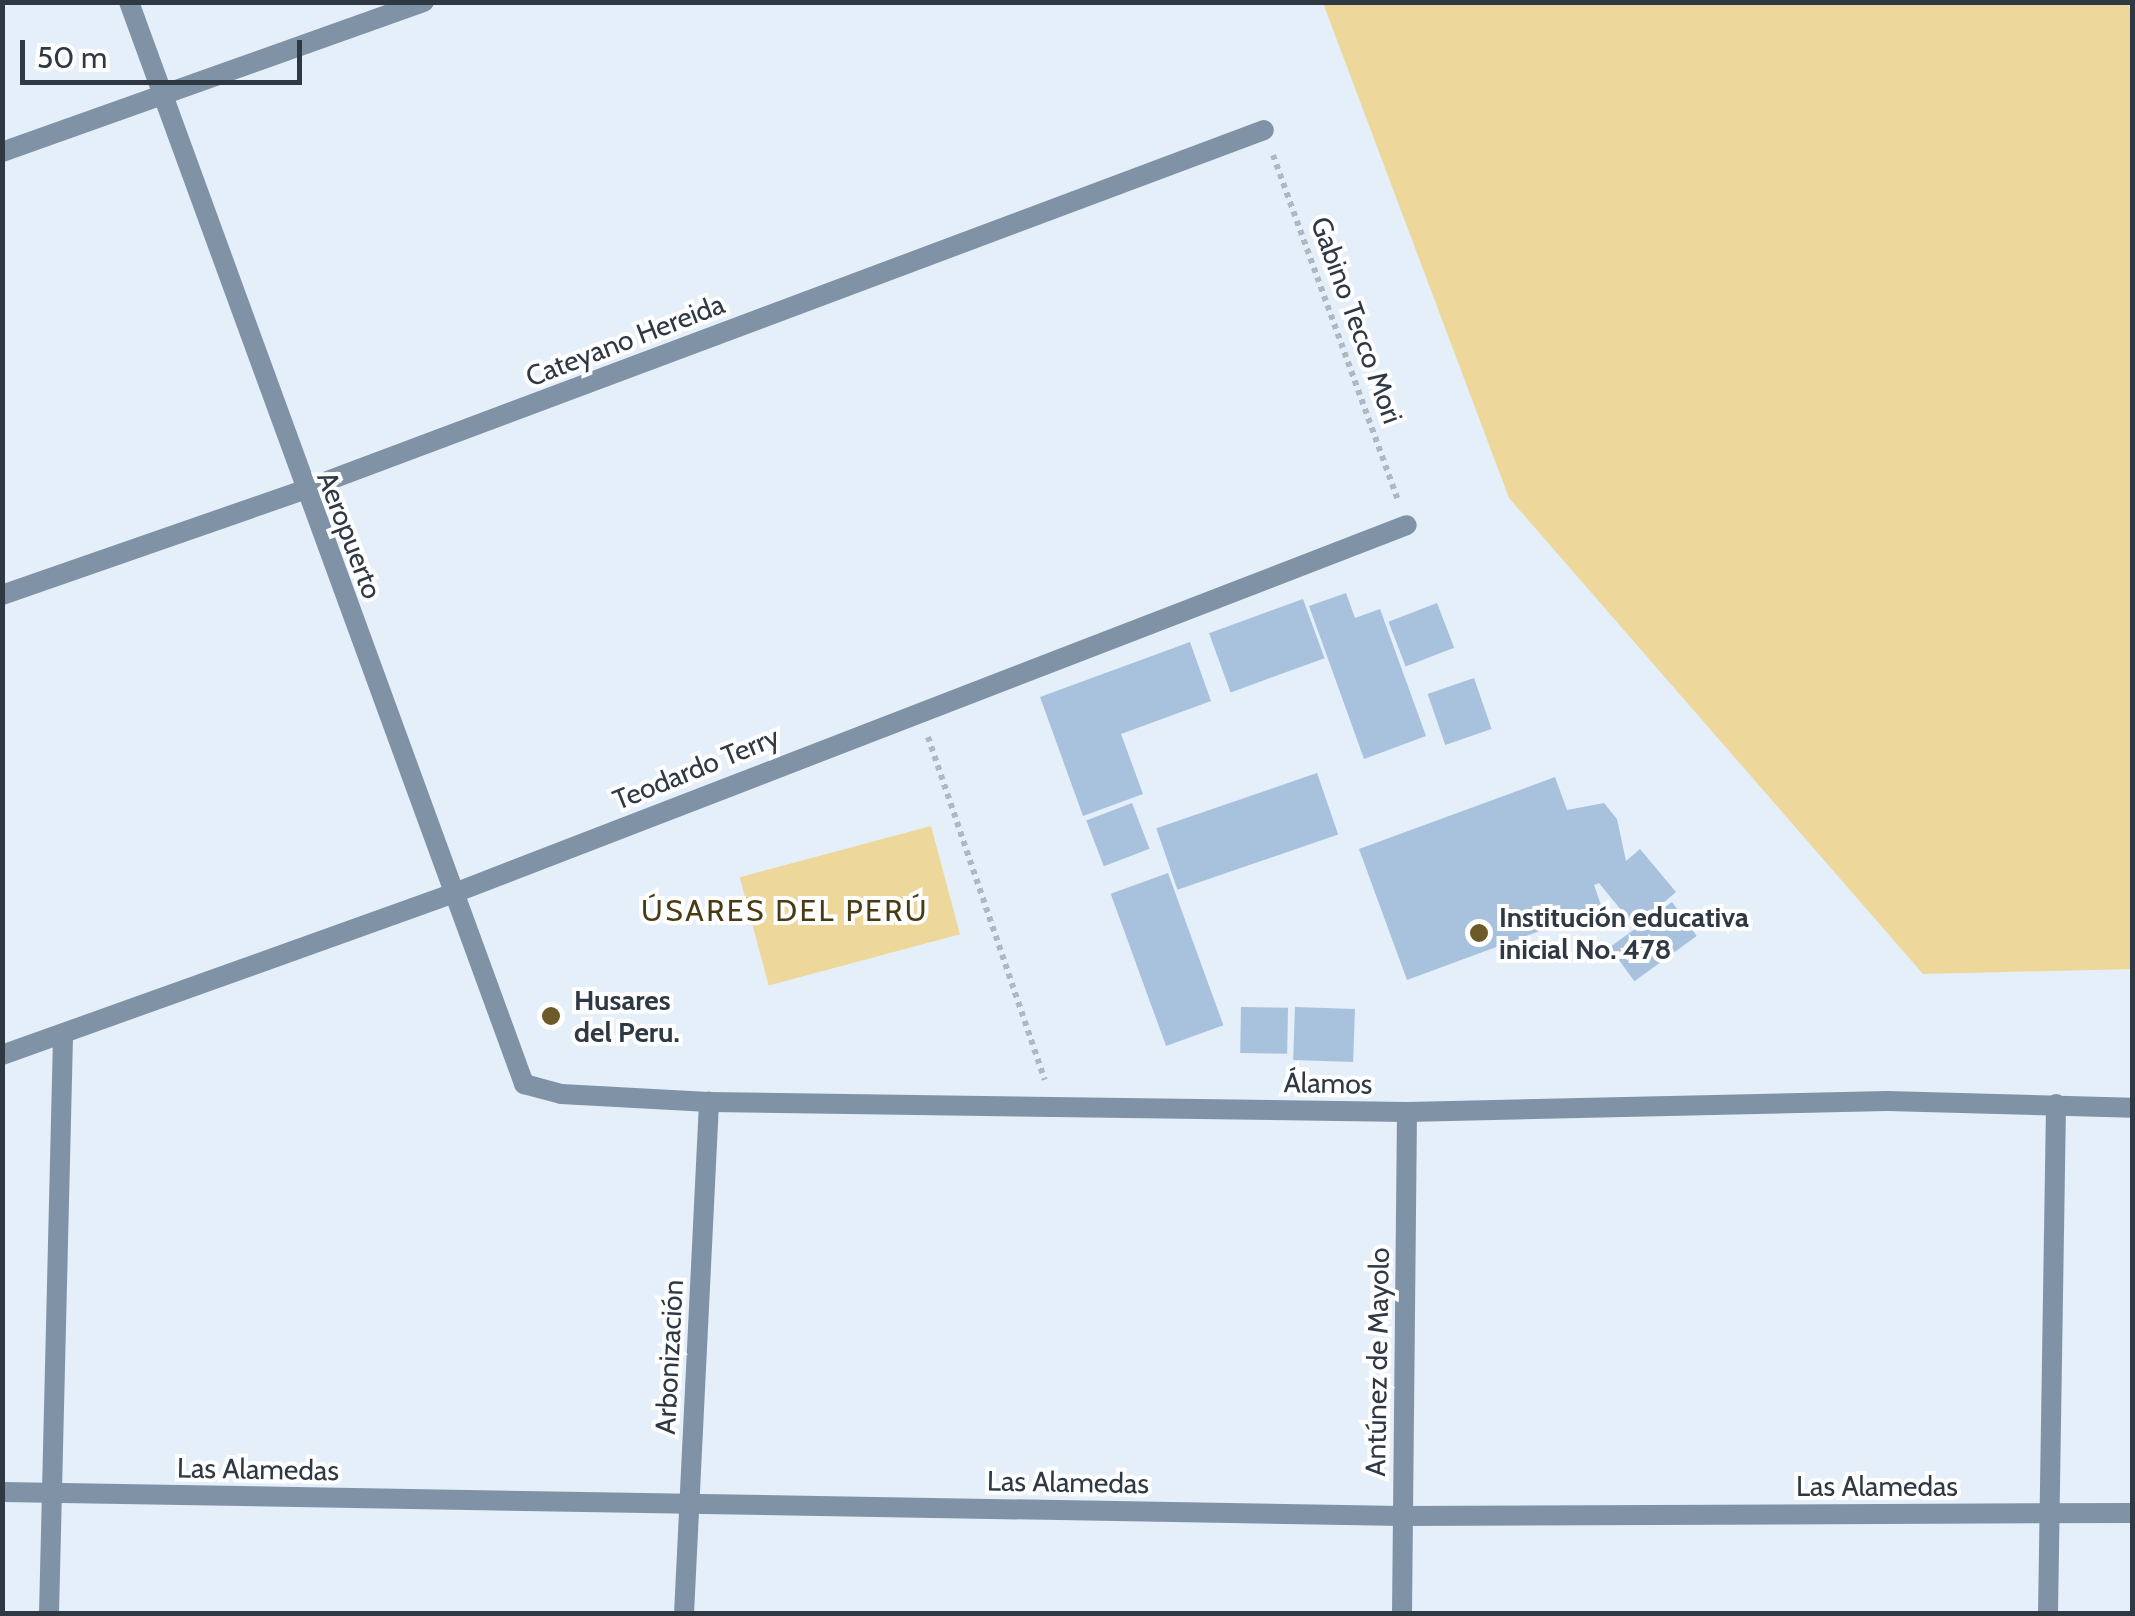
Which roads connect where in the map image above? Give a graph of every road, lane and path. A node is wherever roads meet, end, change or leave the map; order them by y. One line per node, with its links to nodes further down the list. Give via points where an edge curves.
1 (128, 2): 3 (street, Aeropuerto)
2 (424, 2): 3 (street)
3 (162, 98): 5 (street); 6 (street, Aeropuerto)
4 (1264, 130): 6 (street, Cateyano Hereida); 7 (path, Gabino Tecco Mori)
5 (2, 152)
6 (303, 490): 8 (street, Cateyano Hereida); 10 (street, Aeropuerto)
7 (1407, 524): 9 (street, Teodardo Terry)
8 (2, 595)
9 (919, 709): 10 (street, Teodardo Terry); 16 (path)
10 (456, 892): 11 (street, Teodardo Terry); 13 (street, Aeropuerto)
11 (63, 1037): 12 (street, Teodardo Terry); 20 (street)
12 (2, 1054)
13 (524, 1084): 14 (street, Álamos, via 561,1094)
14 (709, 1102): 16 (street, Álamos); 21 (street, Arbonización)
15 (2056, 1104): 17 (street, Álamos); 18 (street, Álamos); 22 (street)
16 (1053, 1105): 18 (street, Álamos)
17 (2132, 1108)
18 (1407, 1112): 24 (street, Antúnez de Mayolo)
19 (2, 1492): 20 (street, Las Alamedas)
20 (56, 1493): 21 (street, Las Alamedas); 25 (street)
21 (689, 1503): 24 (street, Las Alamedas); 26 (street, Arbonización)
22 (2048, 1512): 23 (street, Las Alamedas); 24 (street, Las Alamedas); 28 (street)
23 (2132, 1513)
24 (1403, 1516): 27 (street, Antúnez de Mayolo)
25 (48, 1614)
26 (684, 1614)
27 (1402, 1614)
28 (2048, 1614)

